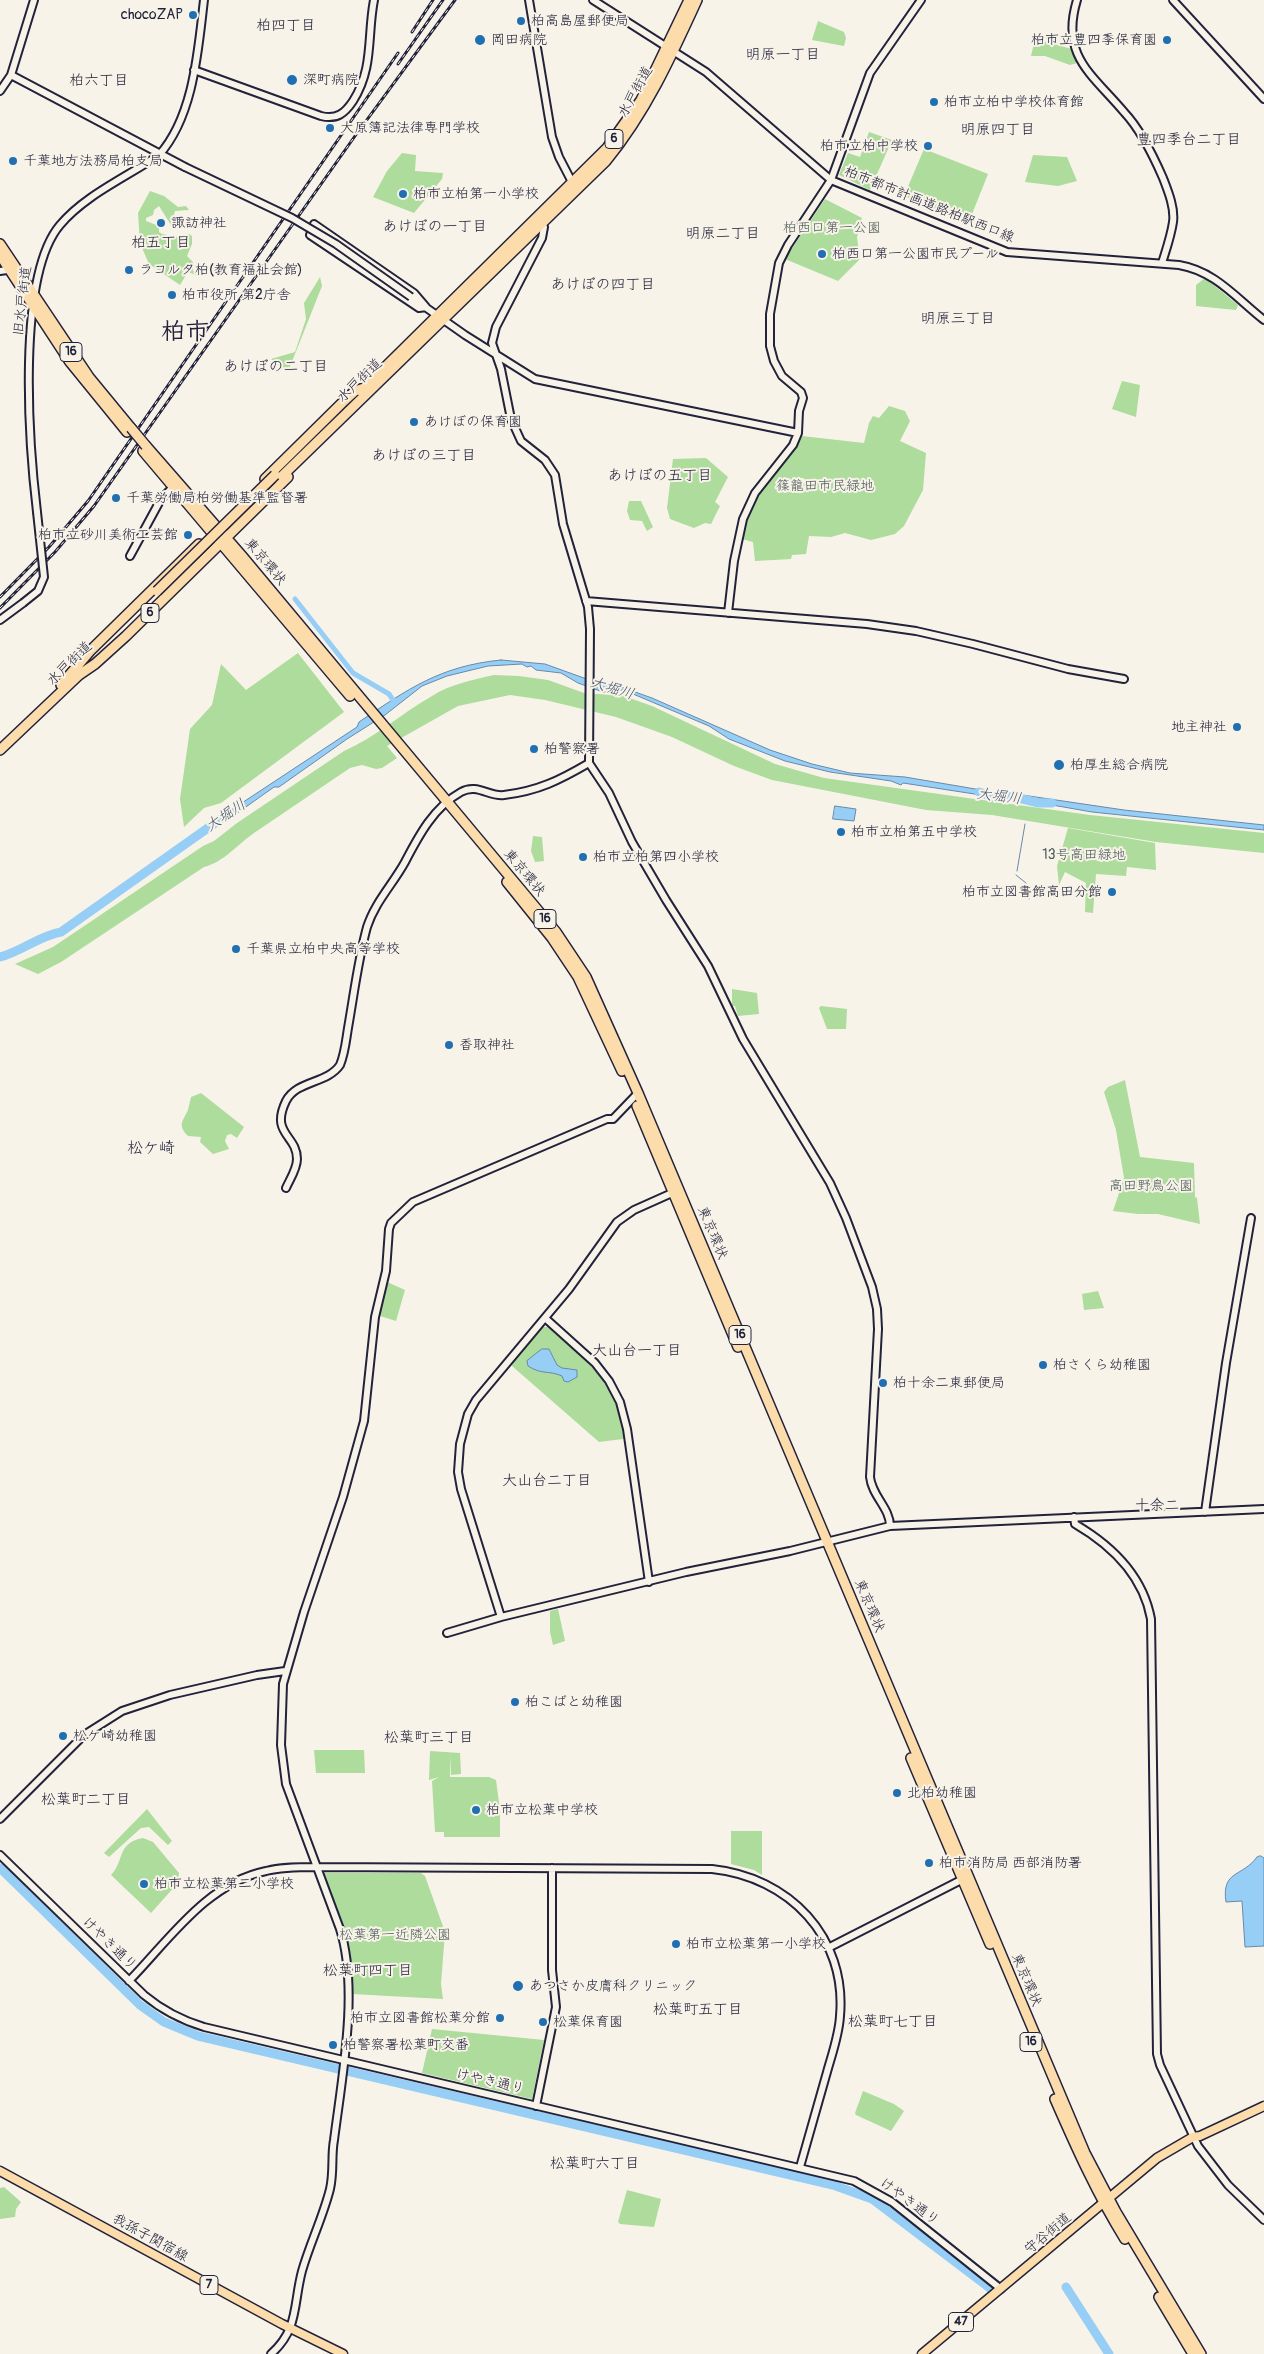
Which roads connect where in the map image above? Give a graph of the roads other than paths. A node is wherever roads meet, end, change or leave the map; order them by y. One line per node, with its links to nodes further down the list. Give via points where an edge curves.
1 (34, 0): 13 (street)
2 (204, 0): 12 (street, 旧水戸街道)
3 (374, 0): 12 (street, via 365,80 339,116 321,116)
4 (529, 0): 18 (street, via 552,137)
5 (592, 0): 11 (street, 柏市都市計画道路柏駅西口線)
6 (689, 0): 11 (highway, 水戸街道 / 6)
7 (697, 0): 11 (highway, 水戸街道 / 6)
8 (920, 0): 17 (street, via 870,73)
9 (1077, 0): 22 (street, via 1072,23 1078,57 1126,113 1154,157 1166,186 1173,222)
10 (1173, 0): 15 (street)
11 (671, 48): 17 (street, 柏市都市計画道路柏駅西口線, via 706,72); 18 (highway, 水戸街道 / 6, via 620,132)
12 (194, 70): 16 (street, 旧水戸街道, via 179,123)
13 (11, 75): 14 (street); 16 (street)
14 (0, 91)
15 (1264, 98)
16 (159, 155): 24 (street, 旧水戸街道, via 80,206 60,225 42,258); 25 (street, bridge, via 300,223)
17 (831, 180): 22 (street, 柏市都市計画道路柏駅西口線, via 1008,252); 33 (street, via 779,263 770,314 770,346 774,361 782,376 803,394)
18 (574, 187): 19 (highway, 水戸街道 / 6)
19 (539, 221): 27 (highway, 水戸街道 / 6); 29 (street, via 544,231 540,243 496,328 492,343)
20 (0, 244): 23 (highway, 東京環状 / 16)
21 (0, 255): 23 (highway, 東京環状 / 16)
22 (1162, 263): 28 (street, 柏市都市計画道路柏駅西口線, via 1186,266 1211,275)
23 (9, 270): 24 (highway, 東京環状 / 16); 26 (highway, 東京環状 / 16)
24 (35, 298): 26 (street, 旧水戸街道); 32 (highway, 東京環状 / 16)
25 (426, 307): 25 (street, via 420,308 310,235 314,224 414,293); 27 (street)
26 (34, 308): 32 (highway, 東京環状 / 16, via 70,362); 42 (street, 旧水戸街道, bridge, via 29,405 44,577 38,591)
27 (441, 317): 29 (street); 30 (highway, 水戸街道 / 6); 31 (highway, 水戸街道 / 6)
28 (1264, 320)
29 (496, 354): 33 (street, via 536,379 554,384); 40 (street, via 515,432 525,445 545,460 554,475 562,524)
30 (364, 388): 34 (highway, 水戸街道 / 6); 36 (highway, via 355,391 342,403)
31 (354, 406): 34 (highway, 水戸街道 / 6); 37 (highway, via 322,444)
32 (129, 430): 35 (highway, 東京環状 / 16, bridge)
33 (798, 432): 41 (street, via 793,445 747,507 734,561)
34 (277, 477): 39 (highway, 水戸街道 / 6)
35 (175, 484): 36 (highway, 東京環状 / 16); 38 (street, via 161,499)
36 (213, 530): 37 (highway, 東京環状 / 16); 45 (highway, 6, via 90,651)
37 (223, 540): 43 (highway, 6, via 126,636); 48 (highway, 東京環状 / 16)
38 (130, 556)
39 (159, 592): 43 (highway, 水戸街道 / 6); 45 (highway, 水戸街道 / 6)
40 (586, 601): 41 (street); 47 (street, via 589,619)
41 (728, 613): 44 (street, via 916,631 1068,670)
42 (0, 620)
43 (76, 677): 46 (highway, 水戸街道 / 6)
44 (1124, 679)
45 (61, 685): 46 (highway, 水戸街道 / 6)
46 (0, 748)
47 (588, 763): 48 (street, via 543,787 503,796 467,789); 57 (street, via 609,792 632,842 708,966 736,1026 830,1183 846,1218 877,1309 870,1478)
48 (445, 804): 49 (highway, 東京環状 / 16, via 556,932 572,955 602,1011); 50 (street, via 415,841 371,916 340,1065 325,1079 296,1090 286,1103 282,1129 297,1157)
49 (636, 1096): 51 (highway, 東京環状 / 16); 62 (street, via 613,1119 413,1202 391,1223 386,1271 375,1318 364,1421 343,1497)
50 (286, 1188)
51 (674, 1190): 53 (street, via 617,1222); 58 (highway, 東京環状 / 16)
52 (1252, 1218): 55 (street, via 1227,1354)
53 (545, 1318): 59 (street, via 595,1363 620,1402 628,1429); 60 (street, via 476,1400 468,1414 460,1444 458,1472 461,1489)
54 (1264, 1509): 55 (street)
55 (1205, 1512): 56 (street)
56 (1074, 1517): 57 (street); 74 (street, via 1075,1524 1099,1538 1125,1564 1139,1585 1149,1611 1157,2054)
57 (890, 1526): 58 (street)
58 (824, 1542): 59 (street); 67 (highway, 東京環状 / 16)
59 (649, 1582): 60 (street)
60 (501, 1617): 61 (street)
61 (446, 1633)
62 (285, 1671): 63 (street, via 170,1695 115,1715 84,1735); 65 (street, via 281,1746 284,1775)
63 (0, 1819)
64 (0, 1855): 69 (street, けやき通り)
65 (316, 1867): 66 (street); 69 (street, via 264,1871 228,1886 200,1907); 70 (street, via 346,1952 348,1988)
66 (552, 1868): 68 (street, via 712,1869 744,1874 790,1898 814,1923); 72 (street, via 552,1970 556,2007)
67 (965, 1879): 68 (street); 77 (highway, 東京環状 / 16)
68 (828, 1948): 75 (street, via 840,1986 839,2030)
69 (129, 1980): 70 (street, けやき通り, via 162,2009 193,2024)
70 (343, 2067): 72 (street, けやき通り); 80 (street, via 333,2141 332,2177 302,2269)
71 (1264, 2100): 74 (main road, 守谷街道 / 47, via 1198,2131)
72 (536, 2106): 75 (street, けやき通り)
73 (1264, 2106): 74 (main road, 守谷街道 / 47)
74 (1193, 2137): 77 (main road, 守谷街道 / 47, via 1157,2158); 78 (street, via 1228,2185)
75 (800, 2167): 79 (street, けやき通り, via 854,2181 881,2195)
76 (0, 2170): 80 (main road, 我孫子関宿線 / 7)
77 (1106, 2201): 79 (main road, 守谷街道 / 47); 84 (highway, 東京環状 / 16); 85 (highway, 東京環状 / 16)
78 (1264, 2220)
79 (1001, 2289): 83 (main road, 守谷街道 / 47)
80 (291, 2328): 81 (street); 82 (main road, 我孫子関宿線 / 7)
81 (271, 2354)
82 (343, 2354)
83 (922, 2354)
84 (1193, 2354)
85 (1201, 2354)

